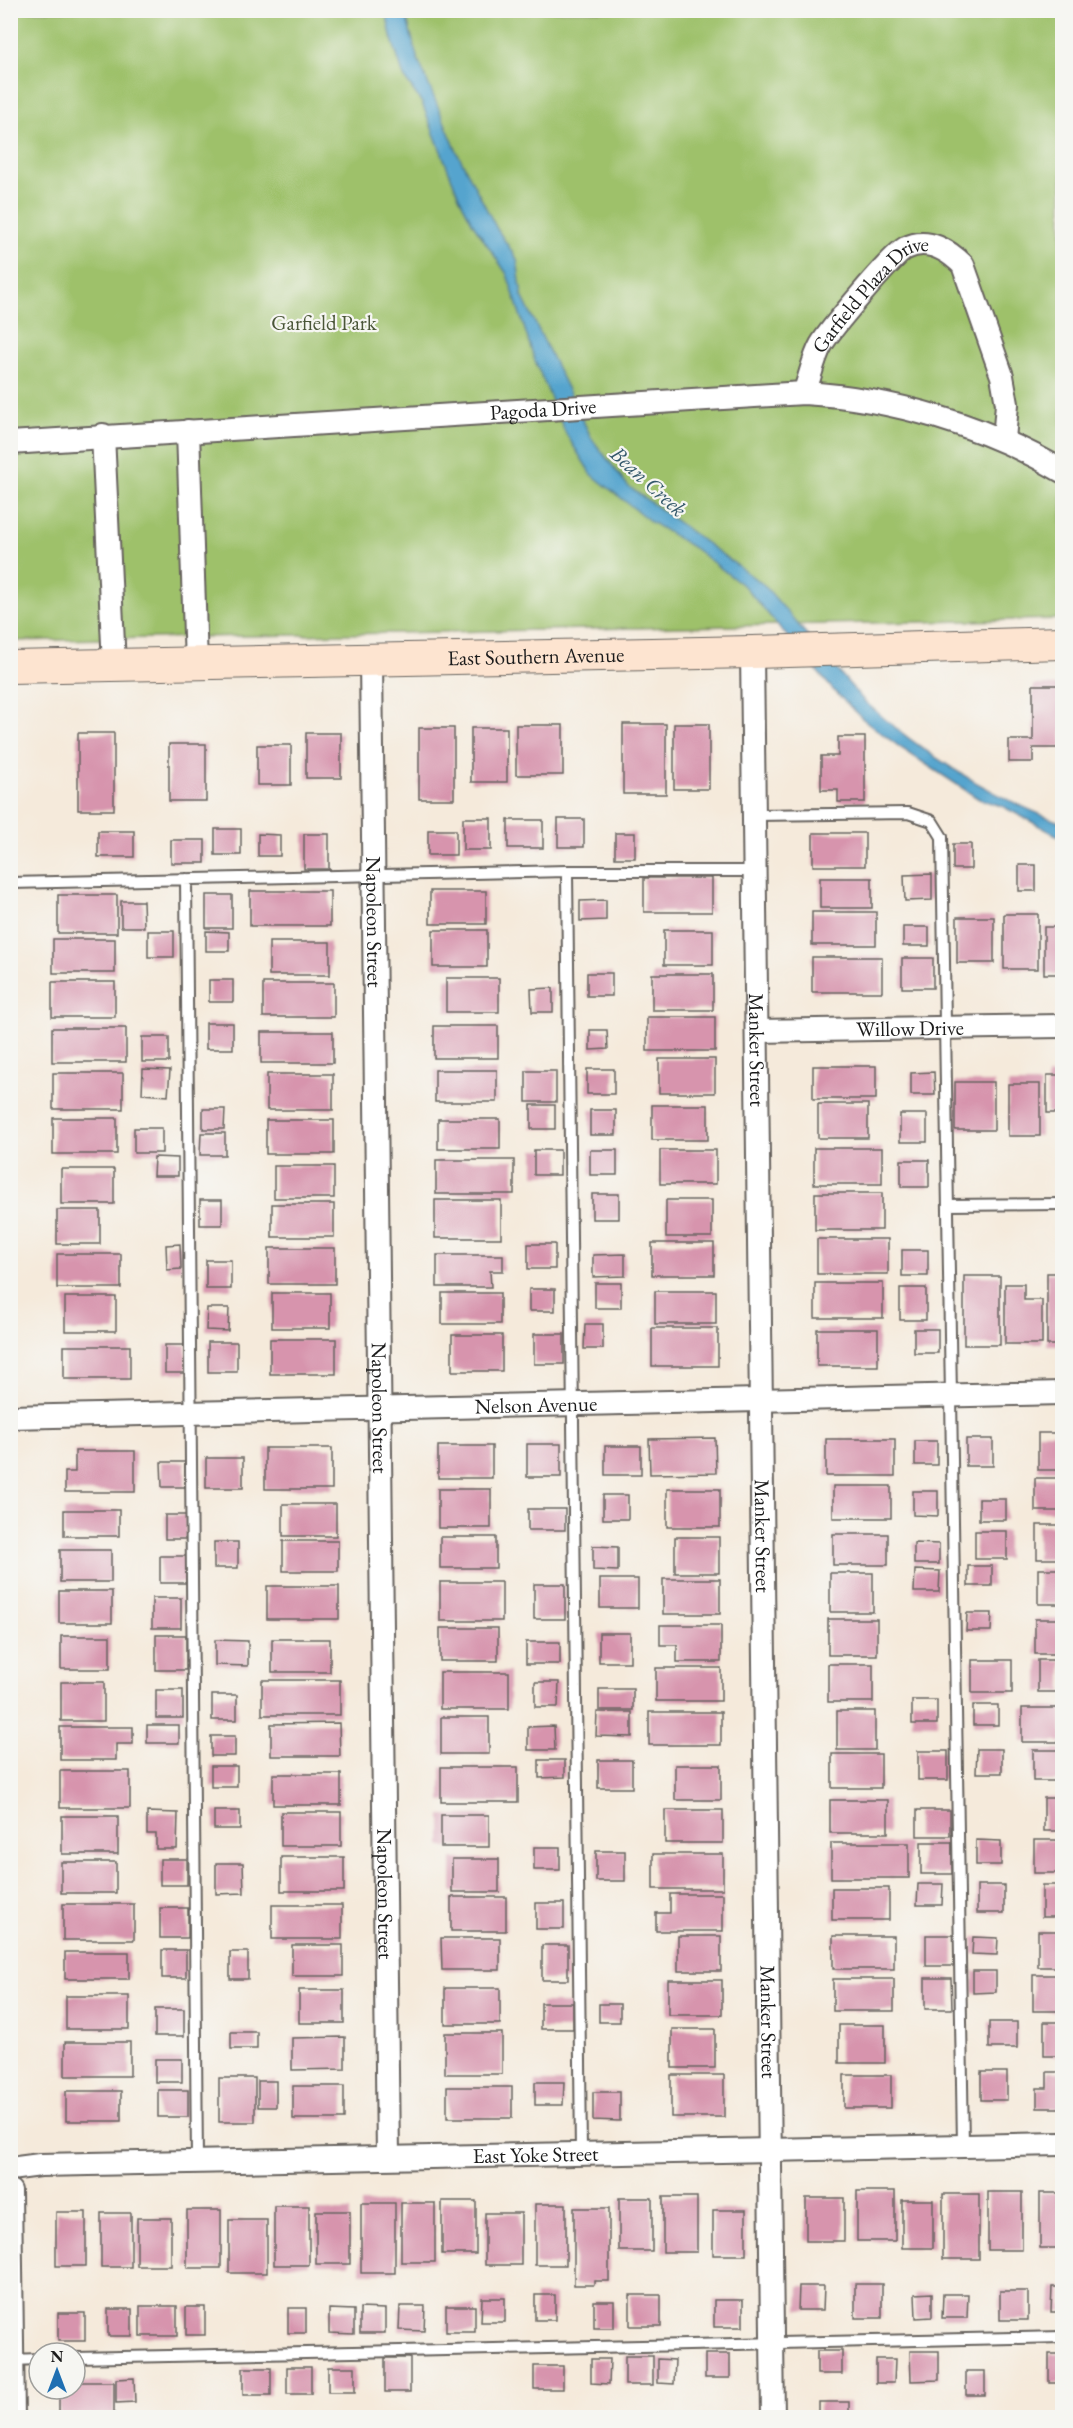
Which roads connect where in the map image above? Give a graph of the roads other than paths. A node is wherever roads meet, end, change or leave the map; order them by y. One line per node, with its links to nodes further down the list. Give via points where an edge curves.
1 (804, 393): 2 (street, Pagoda Drive); 4 (street, Pagoda Drive, via 860,398); 4 (street, Garfield Plaza Drive, via 821,345 891,260 907,247 936,245 951,252 963,266 998,365 1007,404)
2 (188, 431): 3 (street, Pagoda Drive); 11 (street)
3 (103, 435): 5 (street, Pagoda Drive); 10 (street)
4 (1004, 440): 6 (street, Pagoda Drive)
5 (10, 443)
6 (1062, 471)
7 (1062, 643): 8 (street, East Southern Avenue)
8 (766, 652): 9 (street, East Southern Avenue); 13 (street, Manker Street)
9 (371, 660): 11 (street, East Southern Avenue); 16 (street, Napoleon Street)
10 (114, 664): 11 (street, East Southern Avenue); 12 (street, East Southern Avenue)
11 (196, 664)
12 (10, 667)
13 (754, 815): 15 (street, Manker Street); 20 (lane, via 908,813 932,821 942,837)
14 (567, 871): 15 (lane); 16 (lane); 27 (lane)
15 (755, 871): 21 (street, Manker Street)
16 (374, 874): 17 (lane); 28 (street, Napoleon Street)
17 (186, 879): 18 (lane); 29 (lane)
18 (10, 883)
19 (1062, 1026): 20 (street, Willow Drive)
20 (945, 1027): 21 (street, Willow Drive); 23 (lane)
21 (757, 1031): 26 (street, Manker Street)
22 (1062, 1204): 23 (lane)
23 (948, 1205): 25 (lane)
24 (1062, 1393): 25 (street, Nelson Avenue)
25 (951, 1396): 26 (street, Nelson Avenue); 32 (lane)
26 (761, 1400): 27 (street, Nelson Avenue); 33 (street, Manker Street)
27 (573, 1405): 28 (street, Nelson Avenue); 34 (lane)
28 (380, 1409): 29 (street, Nelson Avenue); 35 (street, Napoleon Street)
29 (191, 1413): 30 (street, Nelson Avenue); 36 (lane)
30 (10, 1417)
31 (1062, 2144): 32 (street, East Yoke Street)
32 (963, 2145): 33 (street, East Yoke Street)
33 (770, 2150): 34 (street, East Yoke Street); 40 (street, Manker Street)
34 (581, 2153): 35 (street, East Yoke Street)
35 (388, 2157): 36 (street, East Yoke Street)
36 (197, 2161): 37 (street, East Yoke Street)
37 (10, 2169)
38 (10, 2191): 43 (street)
39 (1062, 2337): 40 (lane)
40 (772, 2343): 41 (lane); 45 (street, Manker Street)
41 (87, 2358)
42 (27, 2361): 43 (lane)
43 (12, 2363): 44 (street)
44 (13, 2418)
45 (773, 2418)

